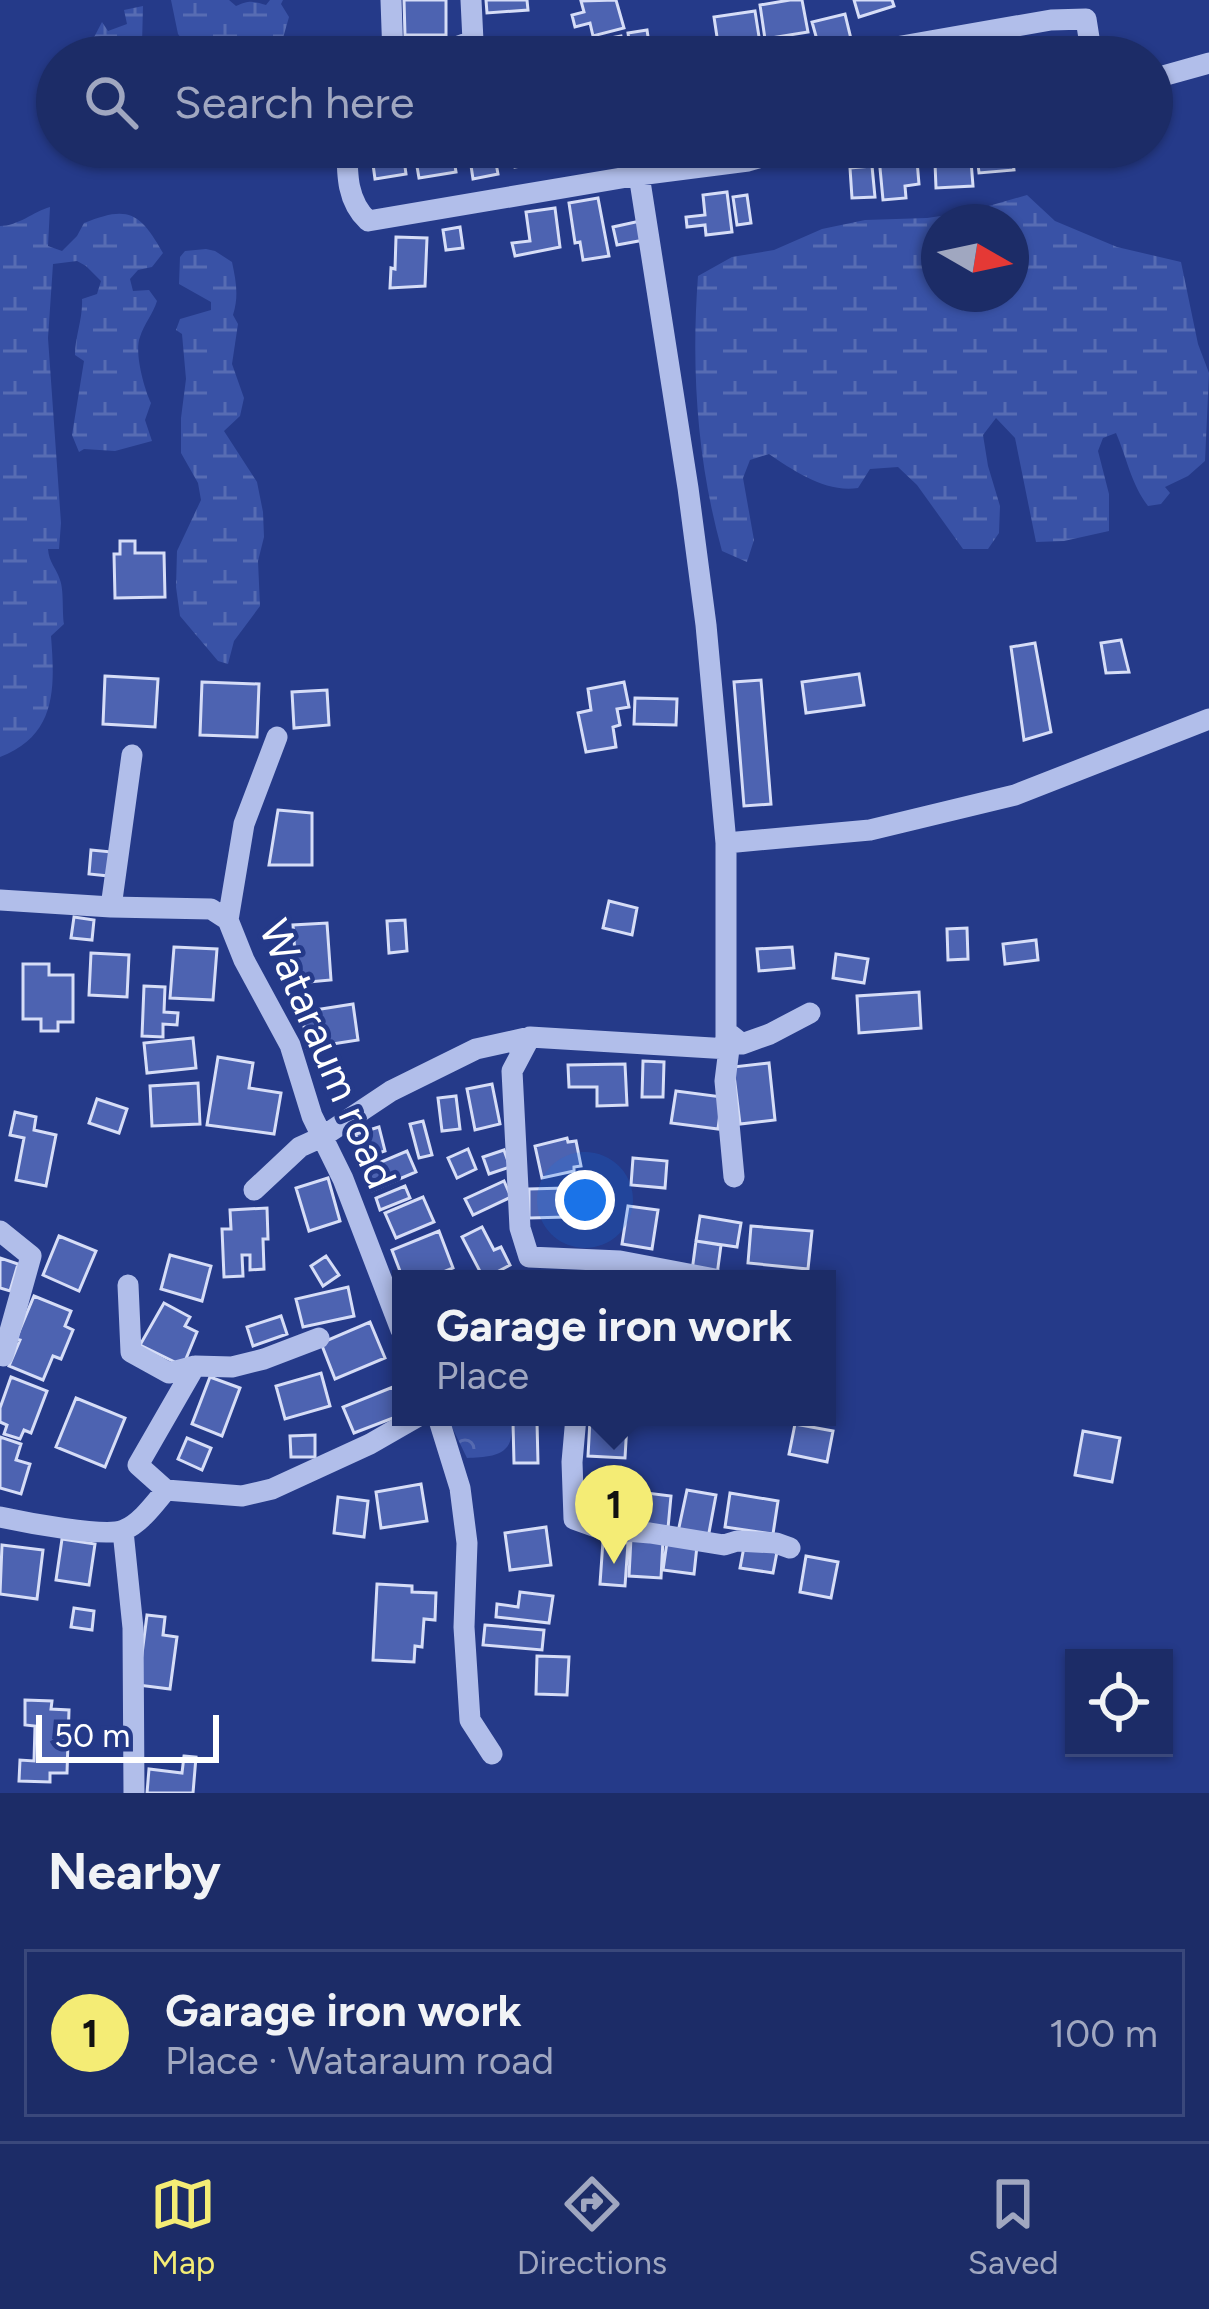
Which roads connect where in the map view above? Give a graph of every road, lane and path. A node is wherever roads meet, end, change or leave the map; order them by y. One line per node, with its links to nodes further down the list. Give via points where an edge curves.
1 (391, 0): 3 (street)
2 (471, 0): 4 (street)
3 (392, 36)
4 (472, 36)
5 (959, 36): 6 (street, via 1086,19)
6 (1089, 36)
7 (1209, 62): 8 (street)
8 (1173, 73)
9 (347, 168): 11 (street, via 355,208 368,221)
10 (690, 168): 11 (street)
11 (639, 175): 15 (street, via 703,602)
12 (1209, 719): 15 (street, via 1015,795 870,830)
13 (277, 737): 18 (street, via 244,824)
14 (132, 755): 17 (street)
15 (726, 843): 21 (street)
16 (0, 900): 17 (street, Wataraum road)
17 (111, 907): 18 (street, Wataraum road, via 211,909)
18 (228, 920): 22 (street, Wataraum road, via 290,1045)
19 (810, 1013): 21 (street, via 742,1044)
20 (530, 1037): 21 (street); 22 (street, via 437,1067); 26 (street, via 512,1071 520,1228 529,1257)
21 (728, 1041): 23 (street)
22 (322, 1137): 24 (street); 28 (street, Wataraum road)
23 (734, 1177)
24 (254, 1190)
25 (0, 1231): 30 (street, via 31,1256)
26 (668, 1270)
27 (128, 1285): 31 (street, via 131,1352 169,1373)
28 (392, 1307)
29 (319, 1339): 31 (street, via 232,1366)
30 (0, 1354)
31 (194, 1366): 35 (street, via 138,1465)
32 (401, 1426): 35 (street, via 272,1489 242,1496)
33 (441, 1426): 39 (street, via 467,1543 470,1720)
34 (575, 1426): 38 (street, via 574,1519 602,1529)
35 (166, 1490): 37 (street)
36 (0, 1517): 37 (street)
37 (123, 1531): 40 (street)
38 (790, 1548)
39 (492, 1754)
40 (134, 1793)

